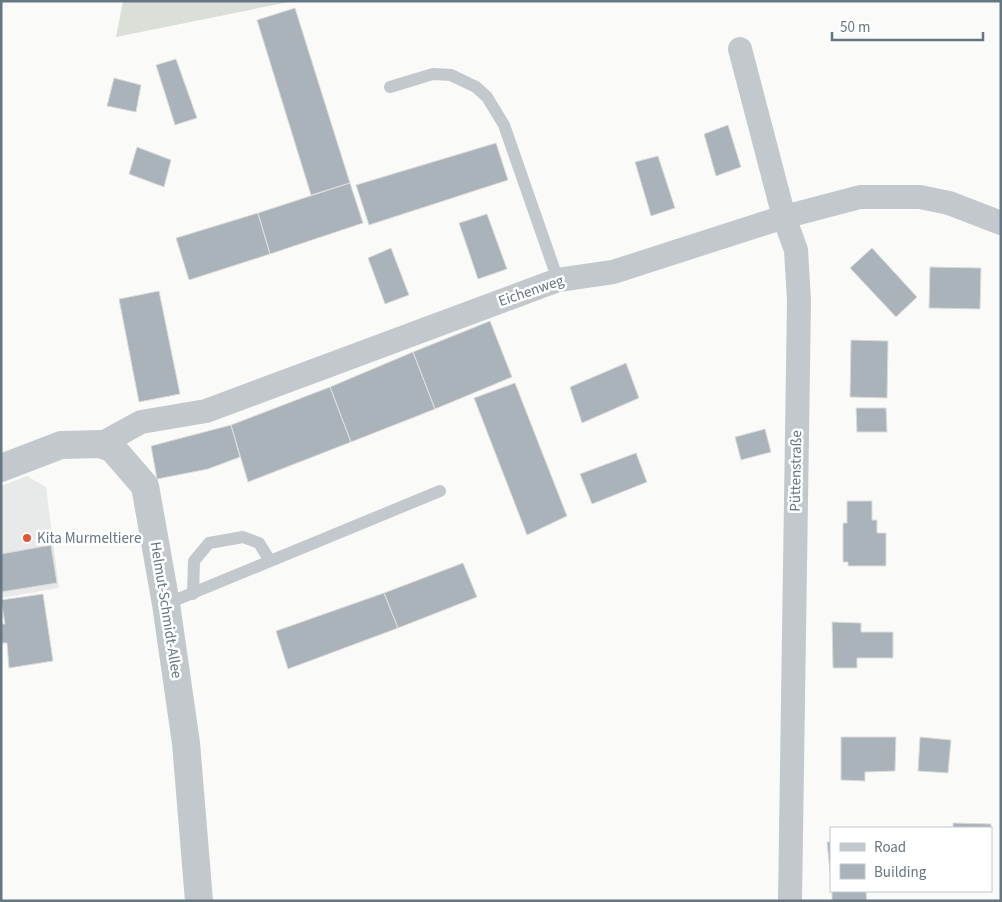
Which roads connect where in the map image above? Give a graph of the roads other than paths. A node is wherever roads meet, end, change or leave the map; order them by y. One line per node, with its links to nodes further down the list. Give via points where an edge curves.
1 (740, 49): 3 (street, Püttenstraße)
2 (390, 87): 5 (lane, via 433,74 451,75 476,87 487,97 504,125)
3 (784, 217): 4 (street, Eichenweg, via 860,197 920,197); 5 (street, Eichenweg, via 613,272); 13 (street, Püttenstraße, via 796,250 799,300)
4 (1001, 223)
5 (558, 280): 6 (street, Eichenweg, via 206,411 141,422)
6 (101, 444): 7 (street, via 61,445); 11 (street, Helmut-Schmidt-Allee, via 113,449 145,486)
7 (1, 468)
8 (440, 491): 9 (lane)
9 (270, 560): 10 (lane); 10 (lane, via 259,543 243,537 209,542 194,561)
10 (193, 594): 11 (lane)
11 (166, 604): 12 (street, Helmut-Schmidt-Allee, via 186,743)
12 (198, 901)
13 (790, 901)

